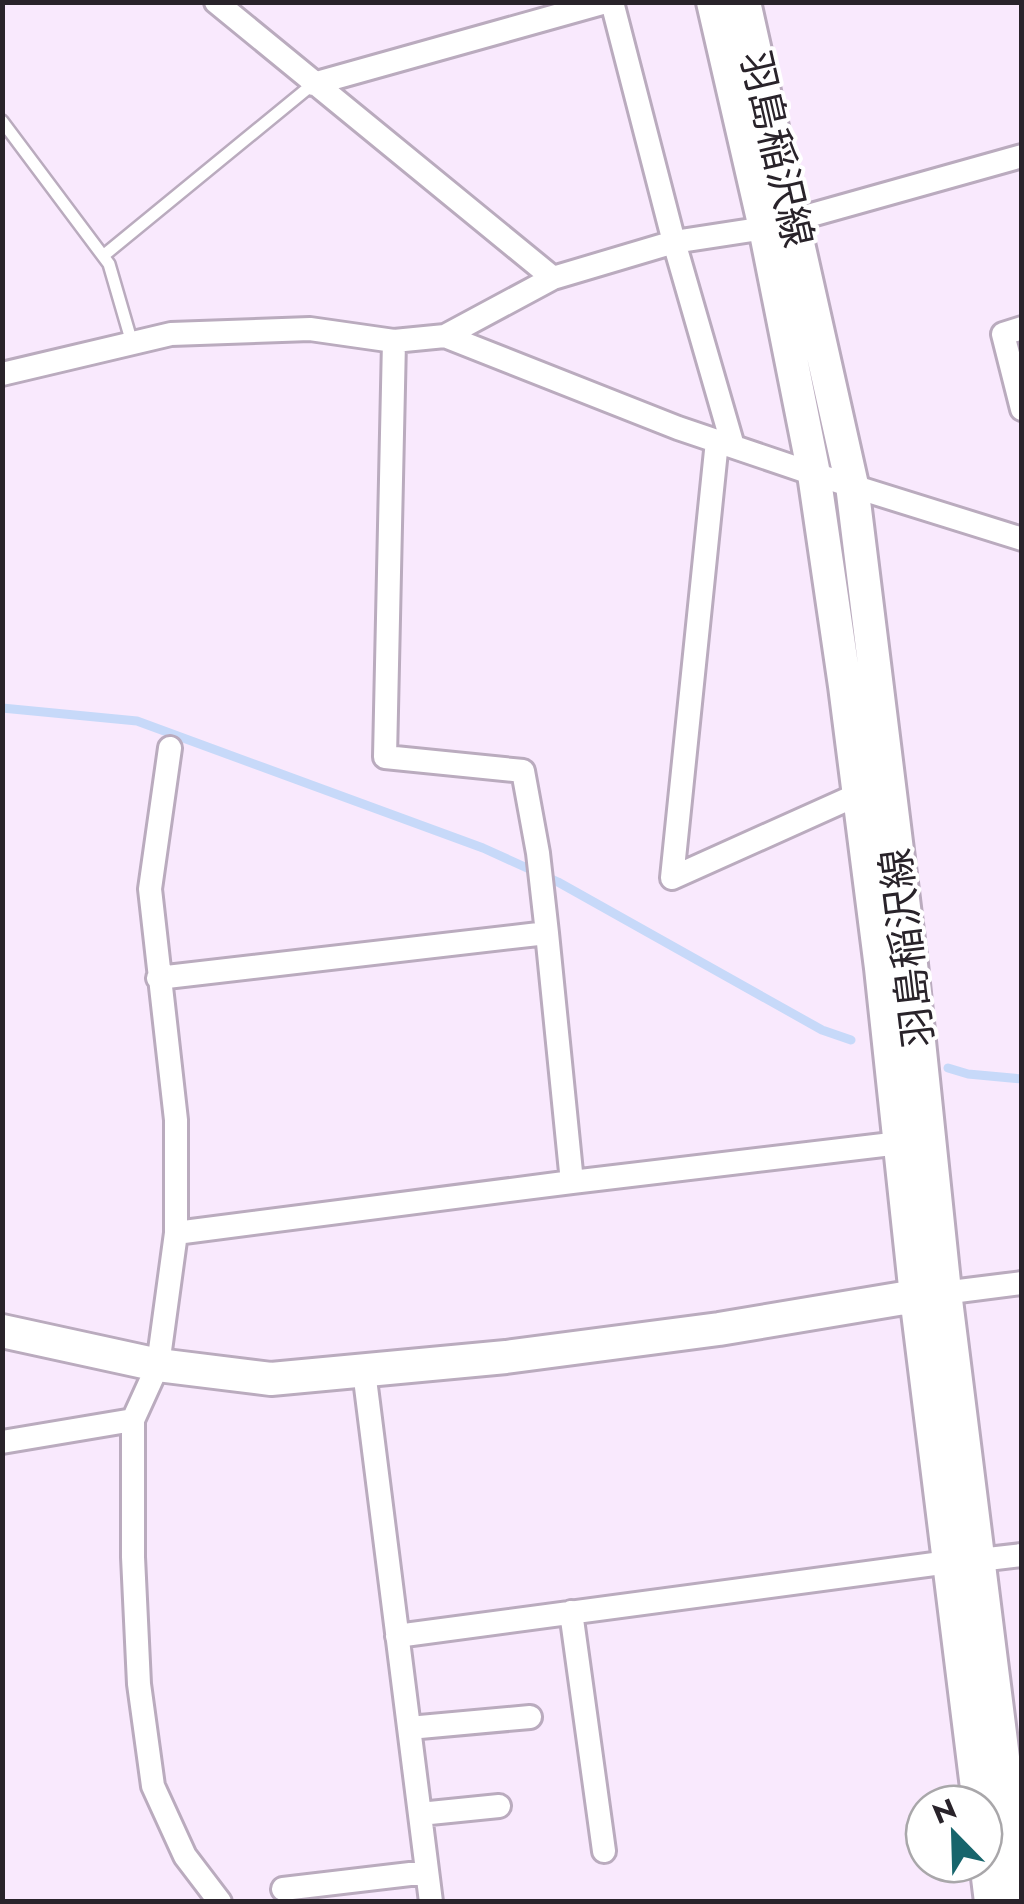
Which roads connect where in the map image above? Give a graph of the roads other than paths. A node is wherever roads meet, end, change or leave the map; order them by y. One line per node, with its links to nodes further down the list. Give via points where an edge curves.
1 (216, 2): 5 (street)
2 (609, 2): 5 (street); 9 (street)
3 (713, 2): 8 (main road, 羽島稲沢線)
4 (744, 2): 8 (main road, 羽島稲沢線)
5 (313, 84): 10 (lane); 11 (street)
6 (2, 121): 10 (lane)
7 (1022, 156): 8 (street)
8 (779, 224): 9 (street); 19 (main road, 羽島稲沢線); 20 (main road, 羽島稲沢線)
9 (674, 242): 11 (street); 18 (street)
10 (103, 256): 15 (lane)
11 (553, 278): 13 (street)
12 (1022, 328): 17 (street, via 1003,334)
13 (446, 336): 14 (street); 18 (street)
14 (394, 341): 15 (street, via 310,329 171,334); 24 (street, via 385,757 523,771)
15 (132, 342): 16 (street)
16 (2, 374)
17 (1022, 409)
18 (725, 444): 19 (street); 23 (street, via 672,878)
19 (814, 474): 20 (street); 23 (main road, 羽島稲沢線)
20 (852, 486): 21 (street); 30 (main road, 羽島稲沢線, via 911,964)
21 (1022, 539)
22 (170, 748): 25 (street, via 150,889)
23 (859, 794): 26 (main road, 羽島稲沢線)
24 (546, 933): 25 (street); 27 (street)
25 (158, 978): 28 (street, via 176,1120)
26 (900, 1142): 27 (street); 30 (main road, 羽島稲沢線)
27 (572, 1182): 28 (street)
28 (176, 1233): 32 (street)
29 (1022, 1283): 30 (street)
30 (931, 1294): 33 (main road, via 719,1329); 37 (main road, 羽島稲沢線)
31 (2, 1331): 32 (main road)
32 (158, 1365): 33 (main road, via 270,1380); 34 (street)
33 (364, 1371): 39 (street)
34 (133, 1420): 35 (street); 48 (street, via 139,1684 153,1786 186,1856)
35 (2, 1442)
36 (1022, 1555): 37 (street)
37 (964, 1561): 38 (street); 42 (main road, 羽島稲沢線); 50 (main road, 羽島稲沢線)
38 (571, 1612): 39 (street); 45 (street)
39 (397, 1636): 41 (street)
40 (530, 1717): 41 (street)
41 (409, 1728): 44 (street)
42 (978, 1784)
43 (499, 1806): 44 (street)
44 (420, 1814): 46 (street)
45 (604, 1852)
46 (428, 1872): 47 (street); 49 (street)
47 (283, 1889)
48 (220, 1902)
49 (431, 1902)
50 (1021, 1902)

